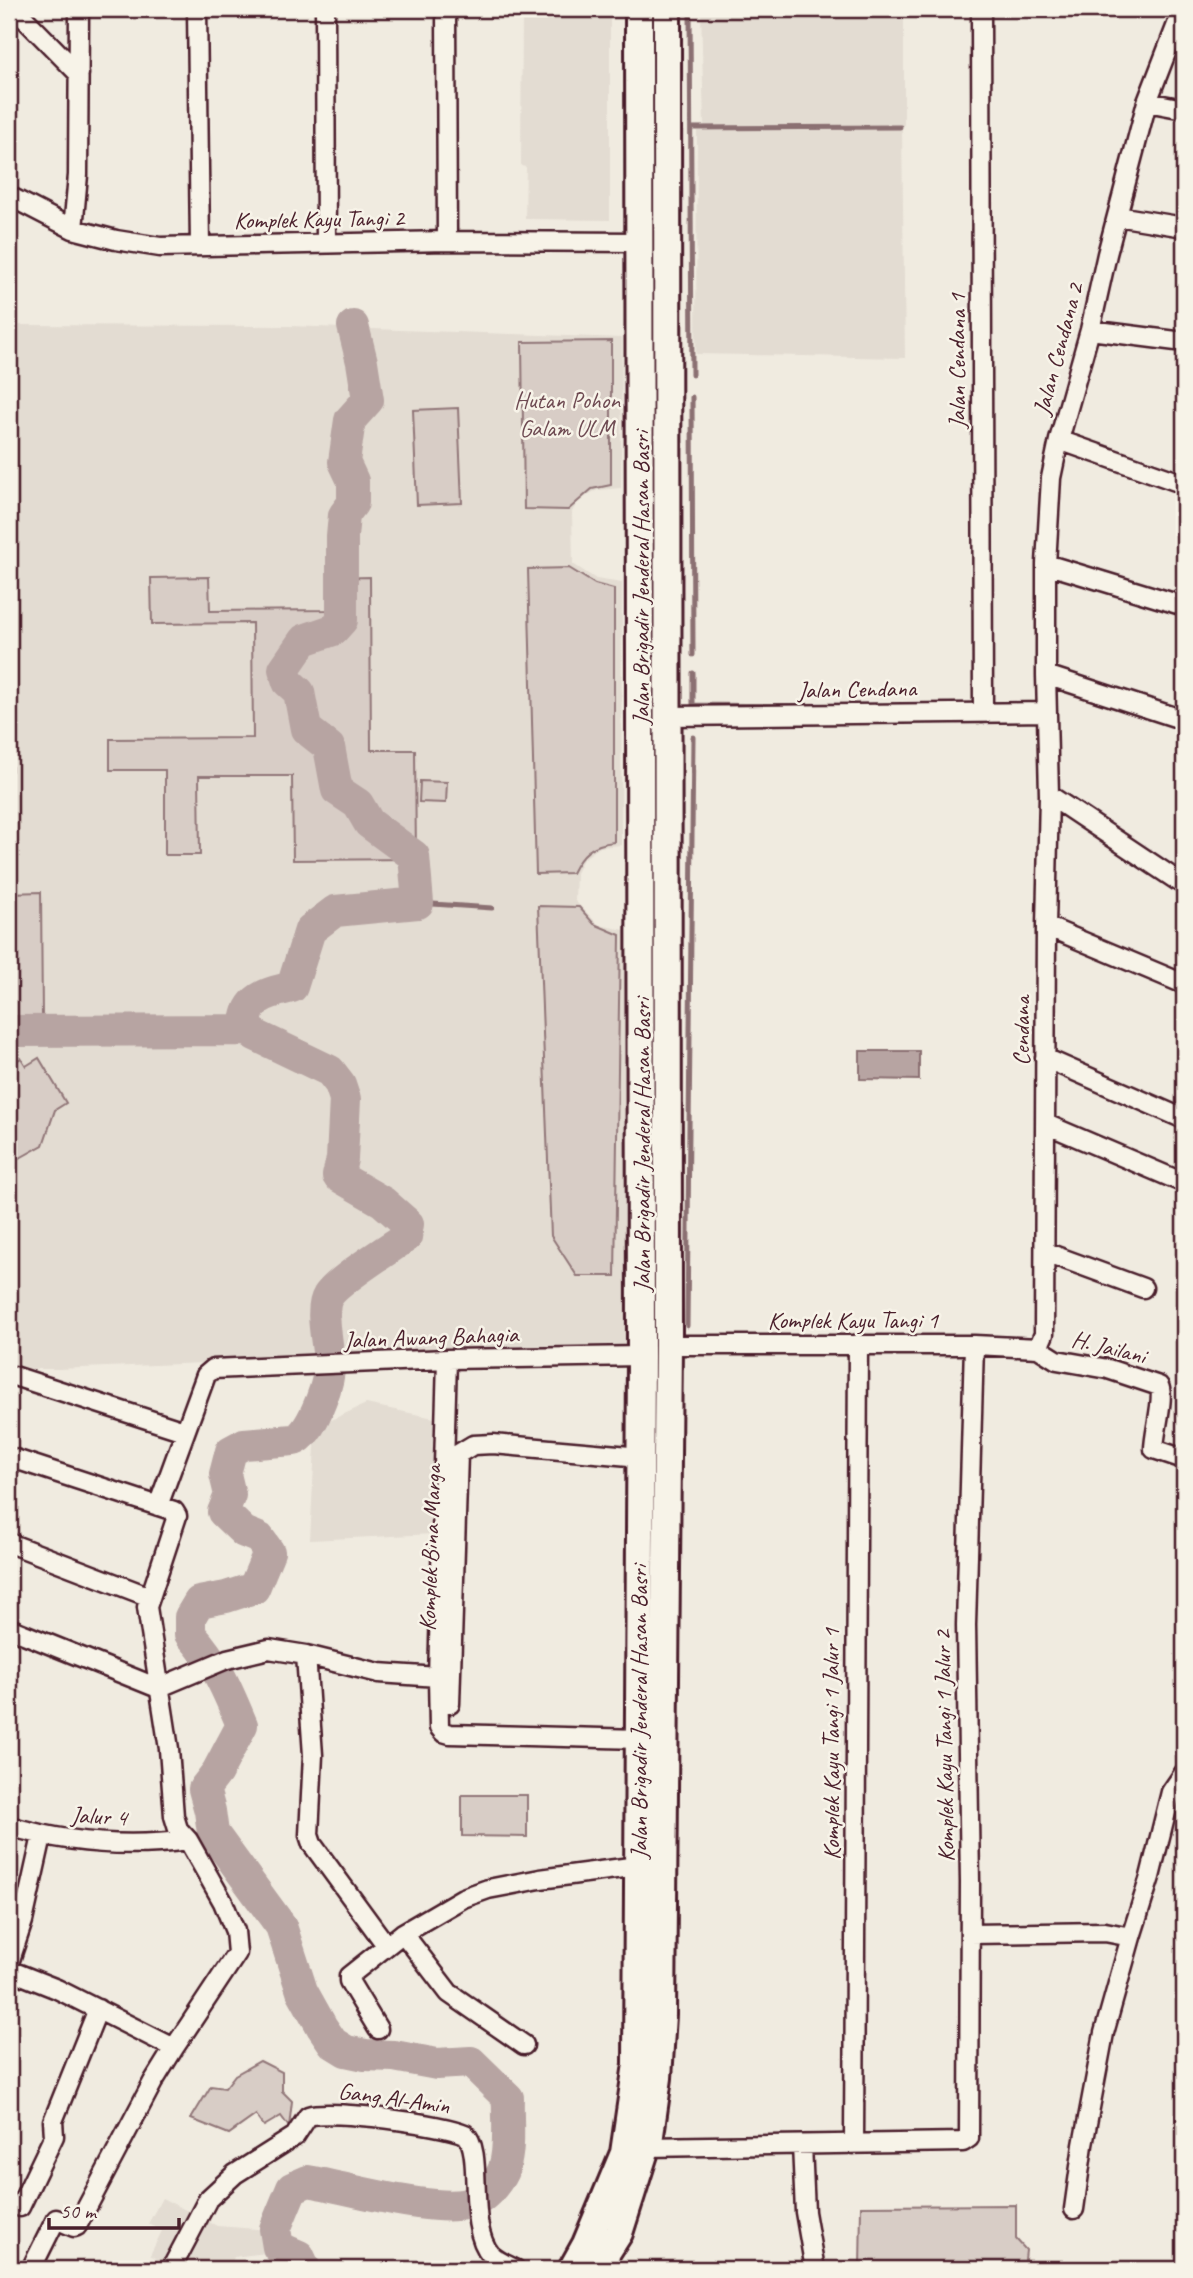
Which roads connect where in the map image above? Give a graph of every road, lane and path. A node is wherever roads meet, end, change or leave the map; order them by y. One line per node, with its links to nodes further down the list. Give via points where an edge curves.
1 (15, 9): 10 (street)
2 (79, 9): 10 (street)
3 (197, 9): 20 (street)
4 (325, 9): 19 (street)
5 (446, 9): 17 (street)
6 (639, 9): 18 (highway, Jalan Brigadir Jenderal Hasan Basri)
7 (667, 9): 32 (highway, Jalan Brigadir Jenderal Hasan Basri)
8 (981, 9): 31 (street, Jalan Cendana 1)
9 (1183, 9): 11 (street, Jalan Cendana 2)
10 (79, 74): 16 (street)
11 (1147, 102): 12 (street); 14 (street, Jalan Cendana 2)
12 (1184, 109)
13 (9, 197): 16 (street, Komplek Kayu Tangi 2)
14 (1117, 216): 15 (street); 21 (street, Jalan Cendana 2)
15 (1184, 227)
16 (73, 229): 20 (street, Komplek Kayu Tangi 2, via 160,247)
17 (447, 241): 18 (street, Komplek Kayu Tangi 2); 19 (street, Komplek Kayu Tangi 2)
18 (640, 242): 48 (highway, Jalan Brigadir Jenderal Hasan Basri)
19 (326, 243): 20 (street, Komplek Kayu Tangi 2)
20 (200, 246)
21 (1090, 330): 22 (street); 25 (street, Jalan Cendana 2)
22 (1153, 338): 23 (street); 24 (street)
23 (1184, 342)
24 (1184, 352)
25 (1059, 440): 26 (street); 27 (street, Jalan Cendana 2)
26 (1184, 484)
27 (1046, 564): 28 (street); 29 (street, Jalan Cendana 2)
28 (1184, 606)
29 (1046, 675): 30 (street, Jalan Cendana 2); 33 (street)
30 (1047, 712): 31 (street, Jalan Cendana); 34 (street, Cendana)
31 (983, 713): 32 (street, Jalan Cendana)
32 (667, 716): 45 (highway, Jalan Brigadir Jenderal Hasan Basri)
33 (1184, 720)
34 (1049, 795): 35 (street); 36 (street, Cendana)
35 (1184, 885)
36 (1046, 926): 37 (street); 38 (street, Cendana)
37 (1184, 984)
38 (1045, 1058): 39 (street); 40 (street, Cendana)
39 (1184, 1119)
40 (1046, 1124): 41 (street); 42 (street, Cendana)
41 (1184, 1183)
42 (1045, 1252): 43 (street); 47 (street, Cendana, via 1044,1334)
43 (1143, 1288)
44 (858, 1344): 45 (street, Komplek Kayu Tangi 1); 46 (street, Komplek Kayu Tangi 1); 83 (street, Komplek Kayu Tangi 1 Jalur 1)
45 (668, 1345): 59 (highway, Jalan Brigadir Jenderal Hasan Basri)
46 (974, 1345): 47 (street, Komplek Kayu Tangi 1); 72 (street, Komplek Kayu Tangi 1 Jalur 2, via 966,1625)
47 (1038, 1348): 54 (street, H. Jailani, via 1058,1360 1108,1369 1159,1387 1163,1396 1154,1448)
48 (642, 1356): 49 (street, Jalan Awang Bahagia); 53 (highway, Jalan Brigadir Jenderal Hasan Basri)
49 (447, 1359): 51 (street, Jalan Awang Bahagia, via 213,1369 206,1375); 62 (street)
50 (14, 1376): 51 (street)
51 (184, 1431): 55 (street)
52 (9, 1457): 55 (street)
53 (641, 1457): 58 (highway, Jalan Brigadir Jenderal Hasan Basri); 64 (street, Komplek Bina Marga, via 493,1444 474,1445 458,1454)
54 (1184, 1458)
55 (158, 1506): 57 (street, via 174,1511 177,1521)
56 (9, 1544): 57 (street)
57 (150, 1597): 63 (street, via 147,1607)
58 (639, 1606): 59 (highway); 65 (highway, Jalan Brigadir Jenderal Hasan Basri)
59 (666, 1608): 78 (highway, Jalan Brigadir Jenderal Hasan Basri)
60 (9, 1628): 63 (street)
61 (306, 1655): 62 (street, via 379,1673); 63 (street, via 269,1649 201,1668); 74 (street, via 313,1755 309,1835)
62 (438, 1677): 65 (street, via 443,1732)
63 (159, 1688): 69 (street, via 174,1816)
64 (450, 1704)
65 (639, 1739): 70 (highway, Jalan Brigadir Jenderal Hasan Basri)
66 (1184, 1773): 73 (street, via 1171,1792)
67 (9, 1826): 68 (street, Jalur 4)
68 (42, 1836): 69 (street, Jalur 4, via 107,1843); 75 (street)
69 (188, 1840): 81 (street, via 223,1902 238,1947)
70 (638, 1866): 71 (street, via 488,1889 463,1898); 78 (highway, Jalan Brigadir Jenderal Hasan Basri)
71 (403, 1933): 74 (street); 80 (street, via 449,1993)
72 (970, 1934): 73 (street, via 1105,1932); 83 (street, Komplek Kayu Tangi 1 Jalur 2, via 969,2138 963,2143)
73 (1131, 1937): 86 (street, via 1104,2033)
74 (386, 1945): 79 (street, via 350,1975 349,1981)
75 (9, 1963)
76 (9, 1970): 77 (street)
77 (98, 2009): 81 (street); 85 (street, via 53,2121 54,2136)
78 (650, 2015): 84 (highway, Jalan Brigadir Jenderal Hasan Basri, via 658,2078); 90 (highway, Jalan Brigadir Jenderal Hasan Basri, via 637,2064 624,2153)
79 (379, 2029)
80 (524, 2045)
81 (174, 2048): 87 (street, via 77,2226 56,2219)
82 (802, 2144): 83 (street); 84 (street); 92 (street)
83 (854, 2144)
84 (646, 2147): 91 (highway, Jalan Brigadir Jenderal Hasan Basri, via 619,2233)
85 (20, 2207)
86 (1074, 2208)
87 (31, 2269)
88 (171, 2269): 89 (street, Gang Al-Amin, via 208,2199 235,2174 295,2136 305,2119 326,2113 462,2132 474,2147 478,2221 485,2246)
89 (514, 2269)
90 (572, 2269)
91 (596, 2269)
92 (815, 2269)

